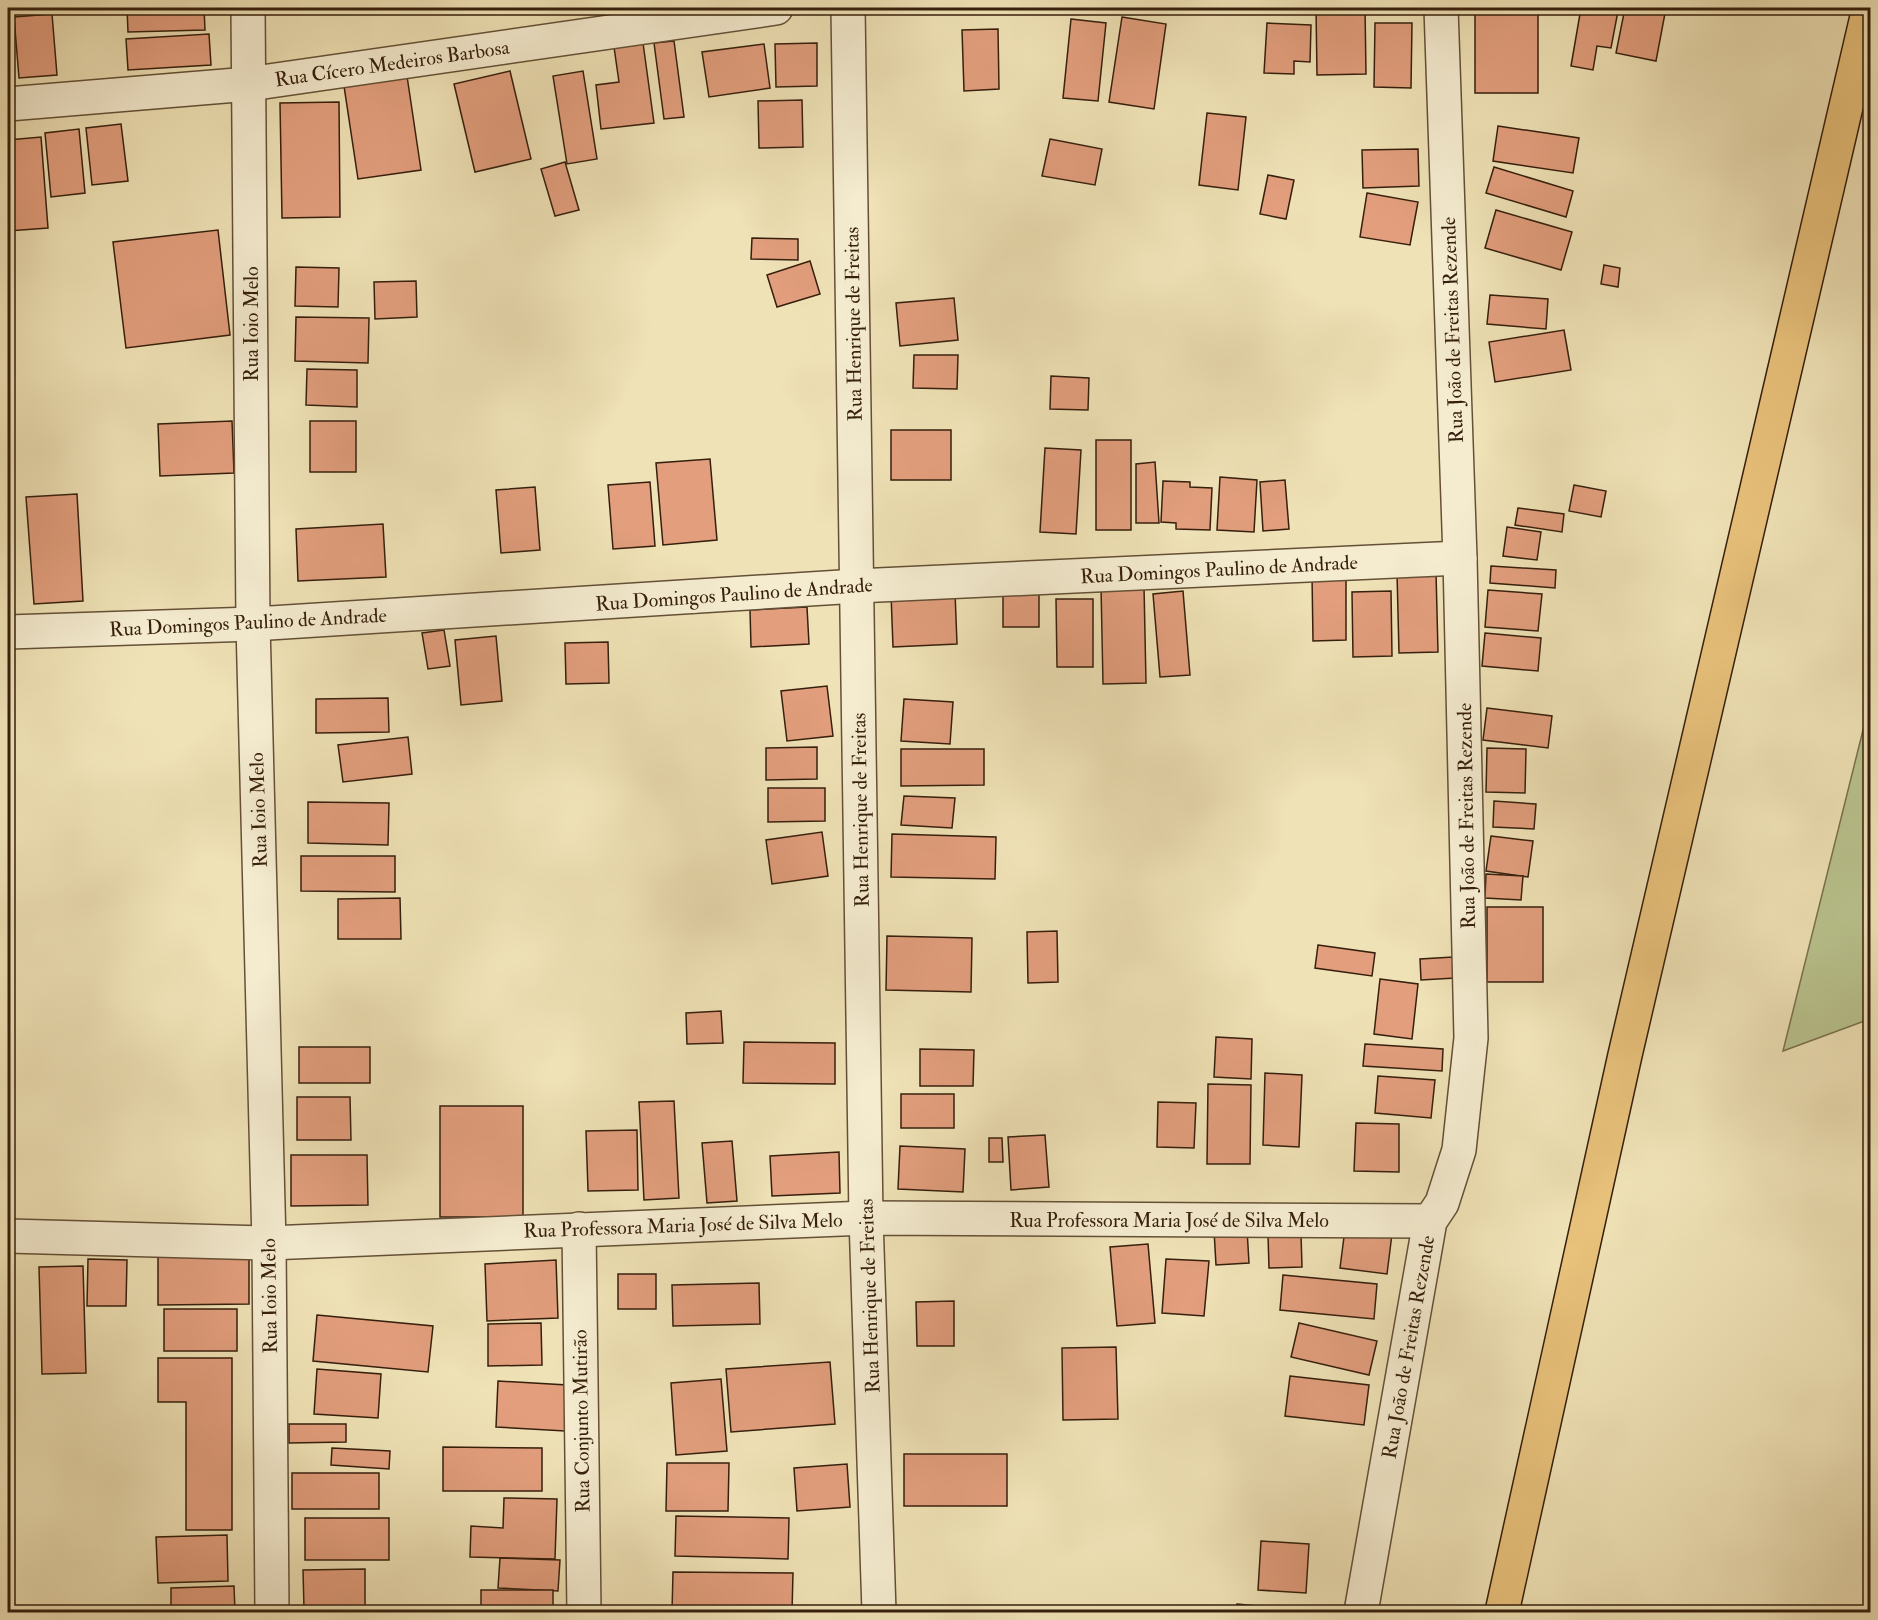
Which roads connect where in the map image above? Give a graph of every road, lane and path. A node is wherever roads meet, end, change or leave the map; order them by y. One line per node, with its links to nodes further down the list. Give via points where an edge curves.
1 (248, 8): 6 (street, Rua Ioio Melo)
2 (776, 8): 6 (street, Rua Cícero Medeiros Barbosa)
3 (848, 8): 9 (street, Rua Henrique de Freitas)
4 (1441, 8): 8 (street, Rua João de Freitas Rezende)
5 (1869, 8): 21 (highway, via 1638,998)
6 (249, 84): 7 (street, Rua Cícero Medeiros Barbosa); 10 (street, Rua Ioio Melo)
7 (8, 104)
8 (1460, 558): 9 (street, Rua Domingos Paulino de Andrade); 13 (street, Rua João de Freitas Rezende, via 1471,1038 1459,1150 1442,1203)
9 (857, 586): 10 (street, Rua Domingos Paulino de Andrade); 12 (street, Rua Henrique de Freitas)
10 (253, 624): 11 (street, Rua Domingos Paulino de Andrade); 16 (street, Rua Ioio Melo)
11 (8, 632)
12 (866, 1218): 13 (street, Rua Professora Maria José de Silva Melo); 14 (street, Rua Professora Maria José de Silva Melo); 19 (street, Rua Henrique de Freitas)
13 (1430, 1221): 20 (street, Rua João de Freitas Rezende)
14 (579, 1229): 16 (street, Rua Professora Maria José de Silva Melo); 18 (street, Rua Conjunto Mutirão)
15 (8, 1236): 16 (street, Rua Professora Maria José de Silva Melo)
16 (269, 1243): 17 (street, Rua Ioio Melo)
17 (272, 1612)
18 (584, 1612)
19 (879, 1612)
20 (1361, 1612)
21 (1502, 1612)

